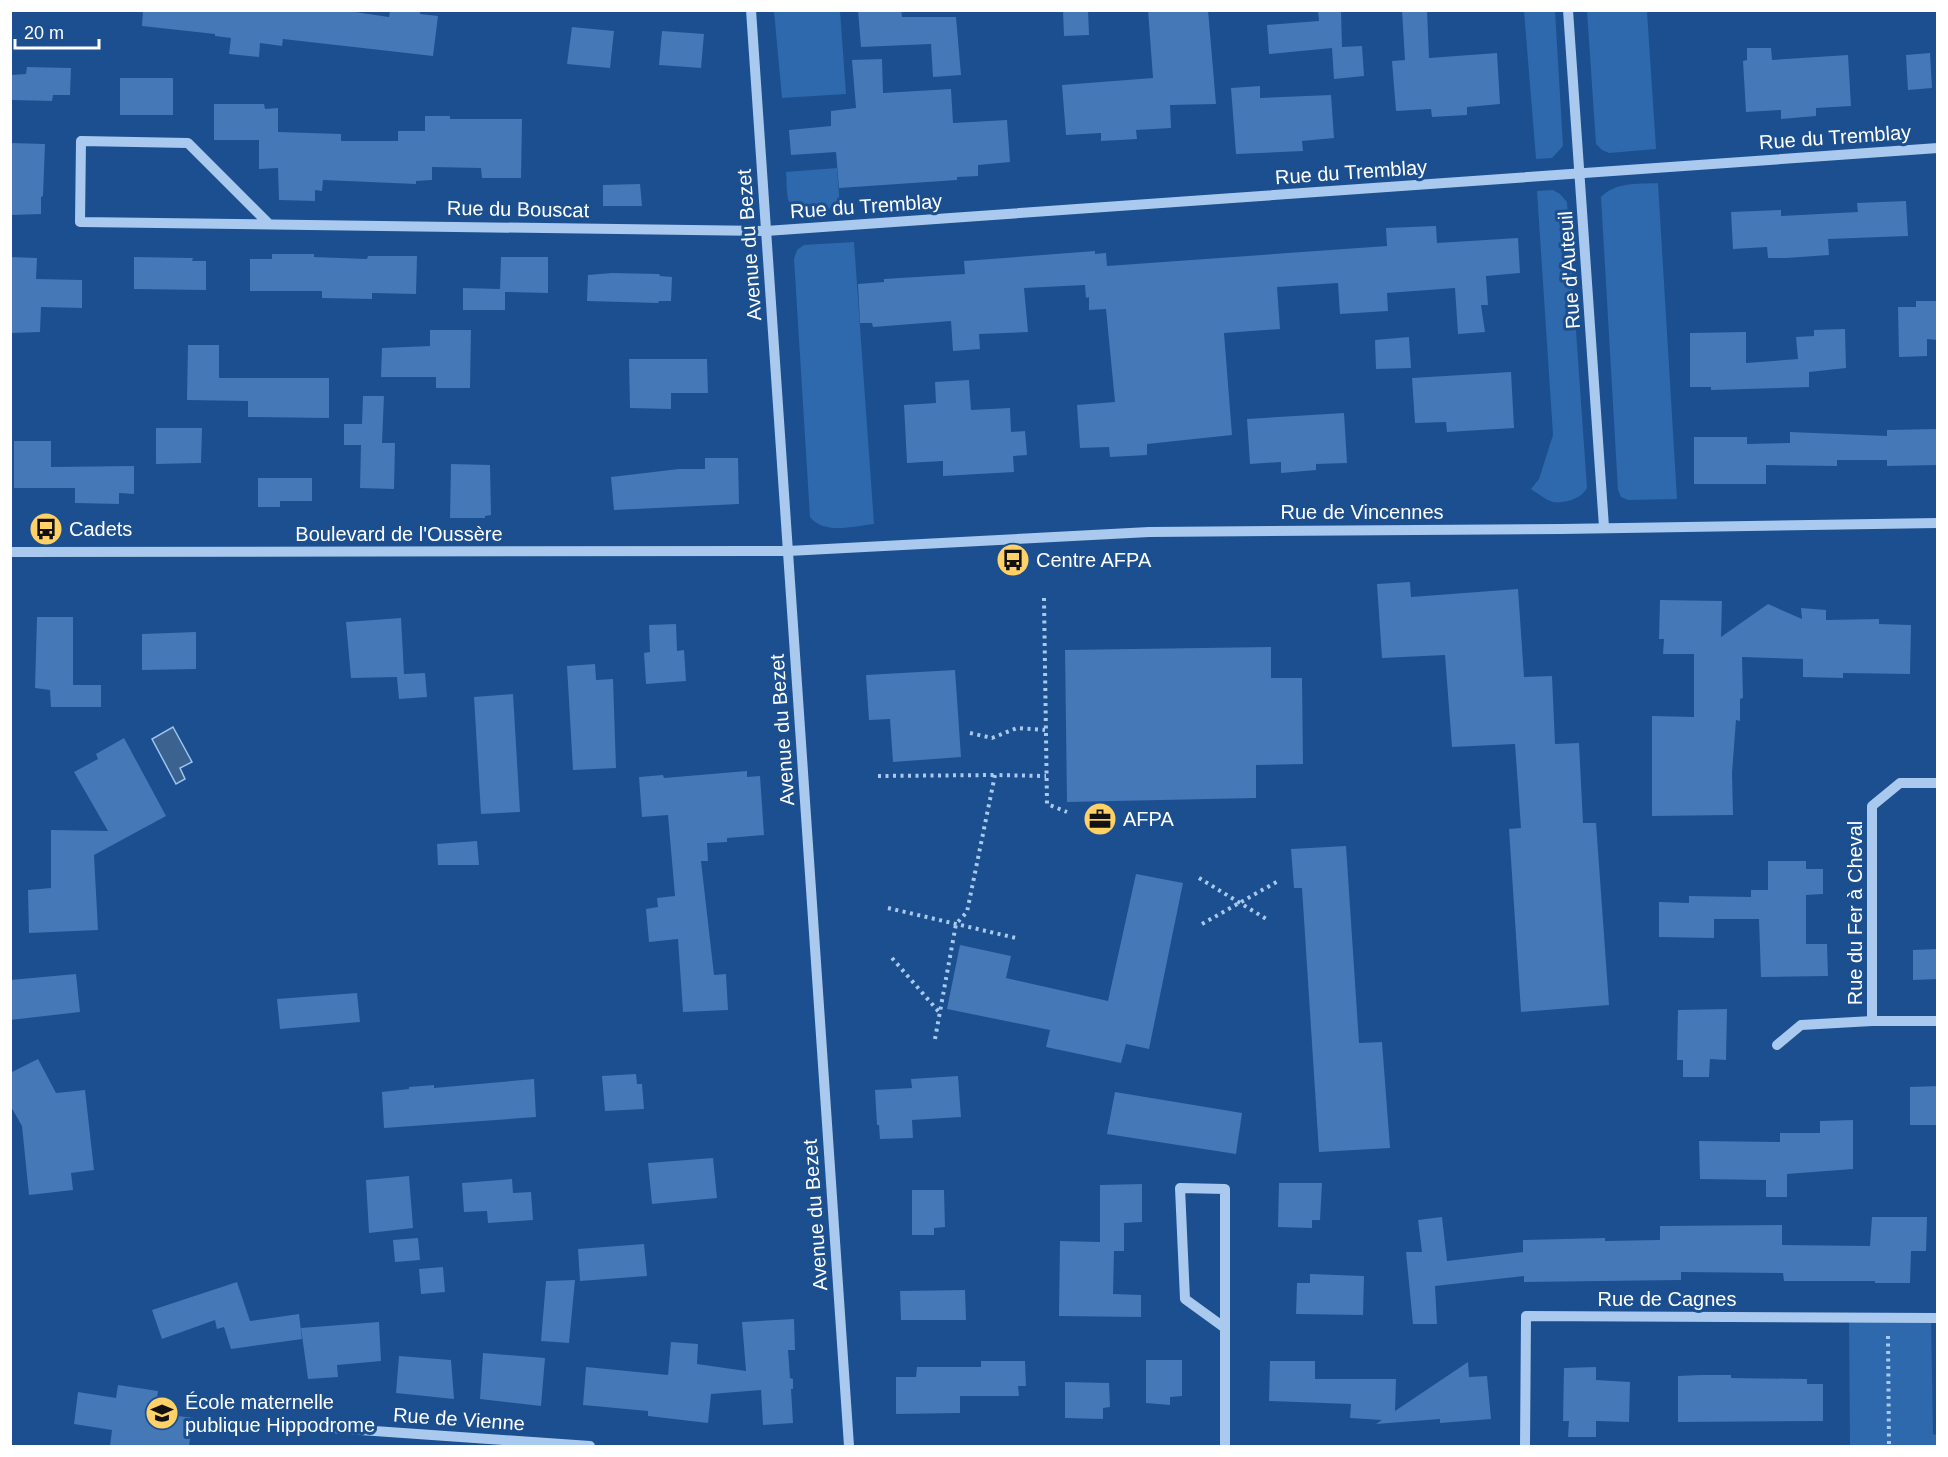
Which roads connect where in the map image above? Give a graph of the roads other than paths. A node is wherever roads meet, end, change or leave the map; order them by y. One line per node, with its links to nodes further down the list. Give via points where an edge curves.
1 (751, 10): 6 (street, Avenue du Bezet)
2 (1568, 10): 4 (street, Rue d'Auteuil)
3 (1938, 148): 4 (street, Rue du Tremblay)
4 (1580, 174): 6 (street, Rue du Tremblay); 8 (street, Rue d'Auteuil)
5 (269, 224): 5 (street, Rue du Bouscat, via 80,222 81,141 188,143); 6 (street, Rue du Bouscat)
6 (766, 231): 9 (street, Avenue du Bezet)
7 (1938, 523): 8 (street, Rue de Vincennes)
8 (1604, 527): 9 (street, Rue de Vincennes, via 1149,532)
9 (788, 551): 10 (street, Boulevard de l'Oussère); 19 (street, Avenue du Bezet)
10 (10, 552)
11 (1938, 783): 12 (street, Rue du Fer à Cheval, via 1900,783 1872,806)
12 (1872, 1021): 13 (street, Rue du Fer à Cheval); 14 (street, Rue du Fer à Cheval, via 1801,1025)
13 (1938, 1021)
14 (1777, 1045)
15 (1938, 1318): 21 (street, Rue de Cagnes, via 1526,1316)
16 (1225, 1328): 16 (street, via 1185,1299 1180,1188 1225,1189); 20 (street)
17 (289, 1425): 18 (street, Rue de Vienne)
18 (590, 1446)
19 (849, 1446)
20 (1226, 1446)
21 (1525, 1446)

